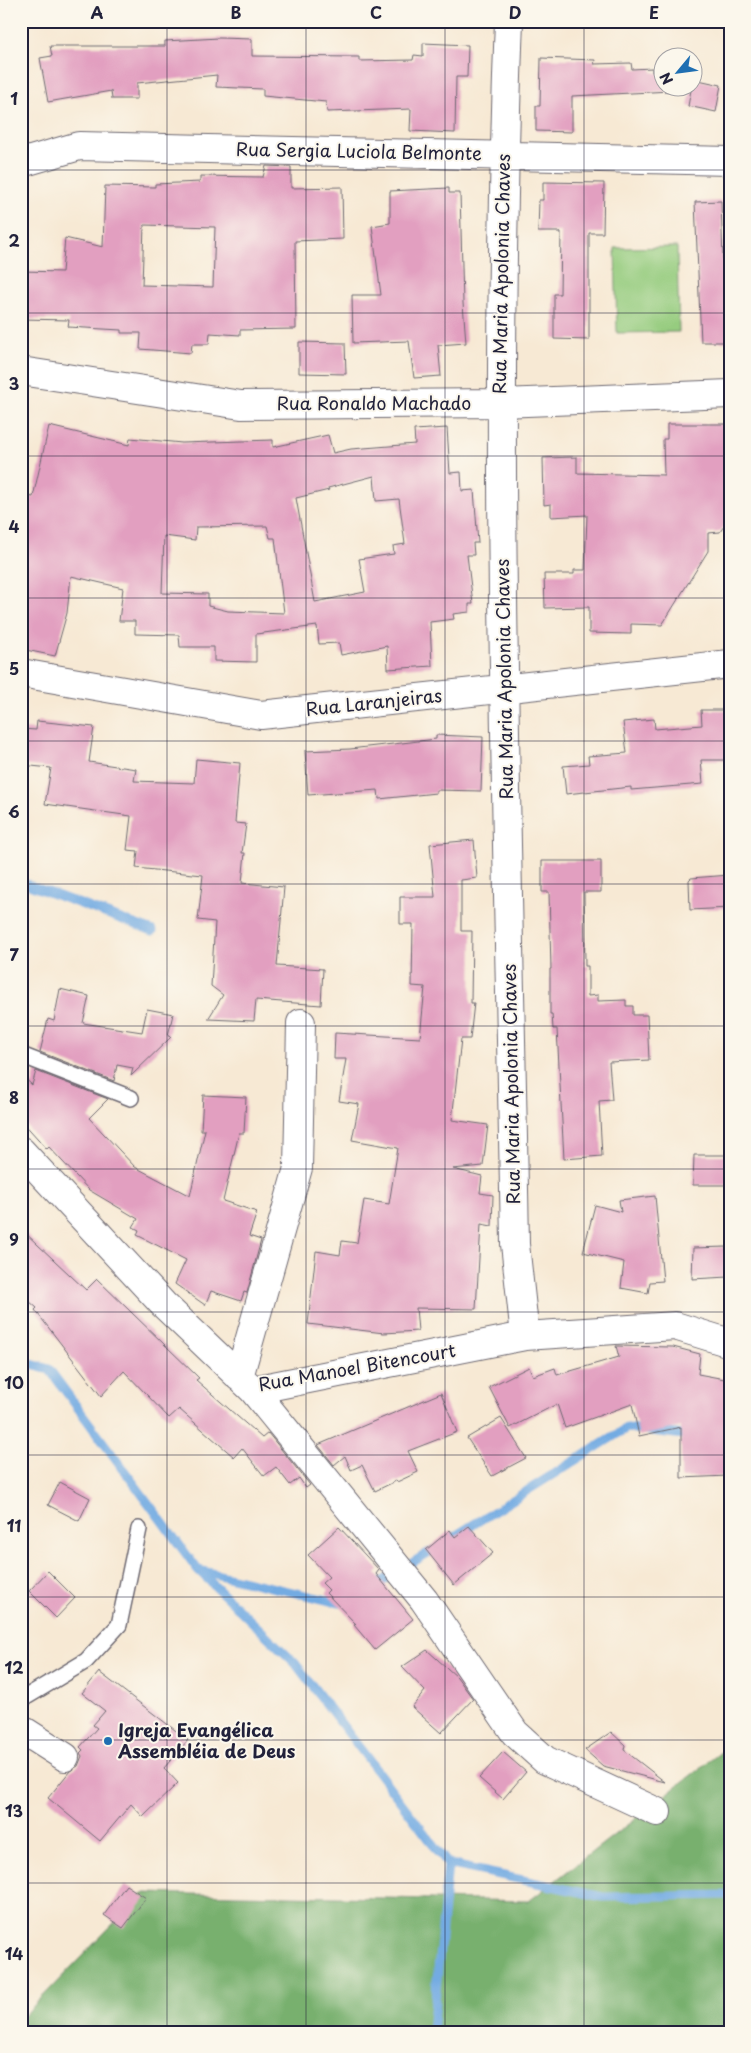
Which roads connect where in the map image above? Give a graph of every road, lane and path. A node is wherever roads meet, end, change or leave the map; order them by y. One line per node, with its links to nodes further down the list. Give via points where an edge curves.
1 (509, 21): 2 (street, Rua Maria Apolonia Chaves)
2 (503, 155): 3 (street, Rua Sergia Luciola Belmonte); 4 (street, Rua Sergia Luciola Belmonte, via 79,146); 7 (street, Rua Maria Apolonia Chaves)
3 (730, 161)
4 (21, 163)
5 (21, 371): 7 (street, Rua Ronaldo Machado, via 240,405)
6 (730, 394): 7 (street, Rua Ronaldo Machado)
7 (501, 403): 10 (street, Rua Maria Apolonia Chaves)
8 (730, 664): 10 (street, Rua Laranjeiras)
9 (21, 673): 10 (street, Rua Laranjeiras, via 261,715)
10 (505, 690): 15 (street, Rua Maria Apolonia Chaves, via 515,1244)
11 (301, 1023): 17 (street, via 298,1168)
12 (21, 1055): 13 (lane)
13 (132, 1098)
14 (21, 1151): 17 (street, Rua Manoel Bitencourt, via 163,1304)
15 (525, 1336): 16 (street, Rua Manoel Bitencourt, via 676,1326); 17 (street, Rua Manoel Bitencourt)
16 (730, 1343)
17 (246, 1383): 22 (street, via 424,1600 515,1733 545,1760)
18 (139, 1529): 19 (lane, via 119,1625 86,1660)
19 (21, 1700)
20 (21, 1729): 21 (street)
21 (66, 1757)
22 (657, 1812)

